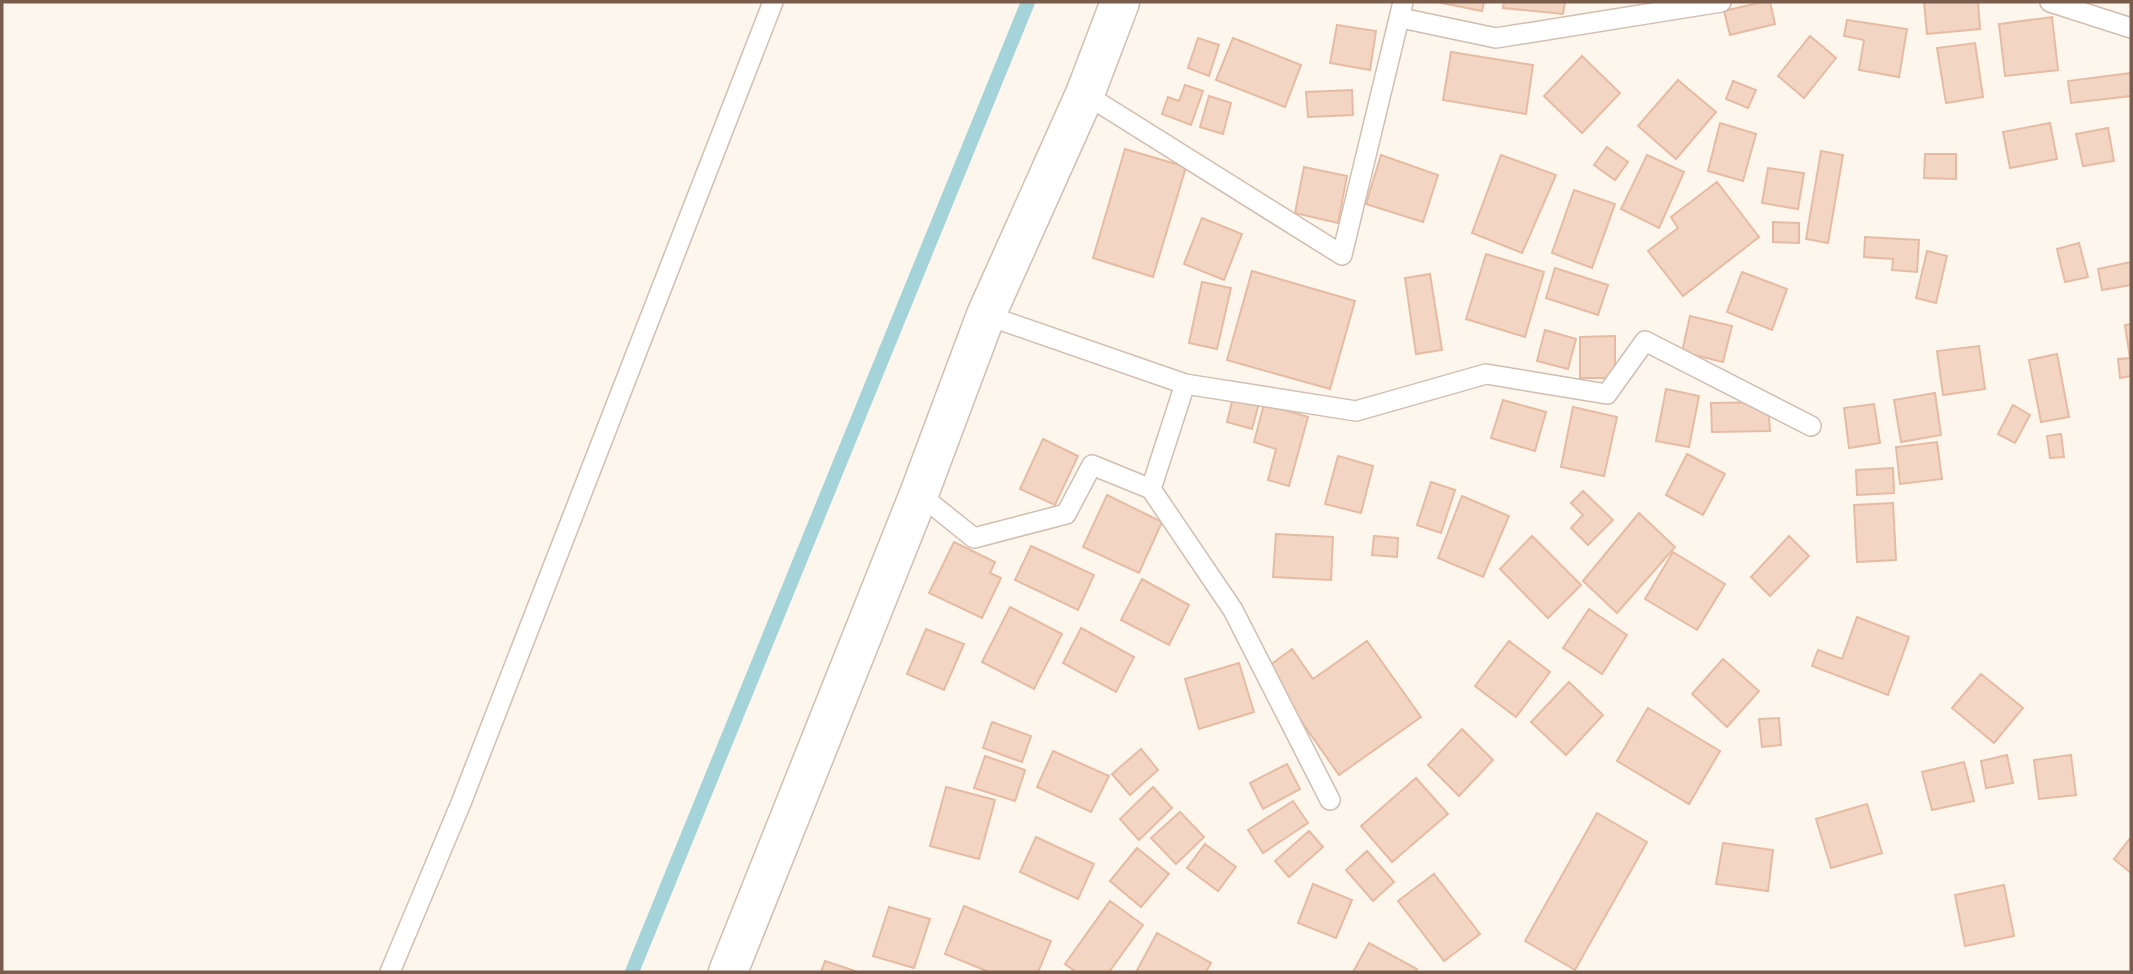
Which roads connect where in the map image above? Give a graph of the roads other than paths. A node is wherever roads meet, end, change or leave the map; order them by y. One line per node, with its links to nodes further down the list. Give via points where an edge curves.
1 (773, 2): 14 (lane, via 461,803)
2 (1120, 2): 7 (street)
3 (1721, 2): 5 (lane, via 1496,38)
4 (2050, 2): 6 (lane)
5 (1402, 10): 7 (lane, via 1342,255)
6 (2131, 28)
7 (1085, 94): 8 (street)
8 (986, 315): 9 (lane); 12 (street)
9 (1185, 384): 10 (lane, via 1356,411 1486,374 1607,394 1645,341); 11 (lane)
10 (1811, 426)
11 (1151, 489): 12 (lane, via 1093,465 1066,514 974,538); 13 (lane, via 1233,610)
12 (919, 494): 15 (street)
13 (1330, 800)
14 (390, 972)
15 (728, 972)

